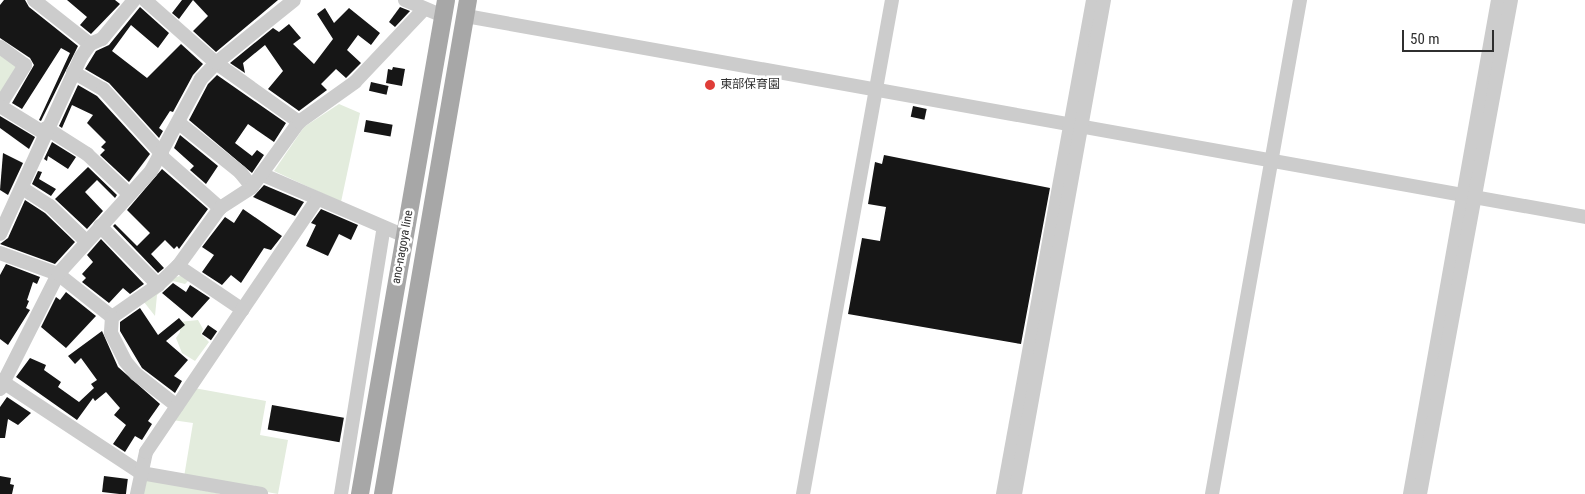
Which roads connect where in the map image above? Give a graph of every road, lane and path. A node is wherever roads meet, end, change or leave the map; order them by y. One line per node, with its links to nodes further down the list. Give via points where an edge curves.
1 (34, 0): 15 (street)
2 (134, 0): 15 (street, via 102,39)
3 (145, 0): 17 (street)
4 (294, 0): 17 (street)
5 (405, 0): 14 (street)
6 (892, 0): 19 (street)
7 (1093, 0): 23 (street)
8 (1104, 0): 23 (street)
9 (1300, 0): 26 (street)
10 (1498, 0): 31 (street)
11 (1511, 0): 31 (street)
12 (444, 8): 14 (street); 38 (main road, ano-nagoya line)
13 (467, 8): 19 (street); 53 (main road, ano-nagoya line)
14 (424, 9): 21 (street, via 355,82)
15 (90, 44): 18 (street)
16 (0, 48): 20 (street, via 25,66)
17 (216, 62): 21 (street); 22 (street, via 201,79)
18 (73, 72): 24 (street); 25 (street, via 103,89)
19 (876, 90): 23 (street); 54 (street)
20 (0, 106): 24 (street)
21 (299, 122): 27 (street)
22 (179, 123): 25 (street); 28 (street, via 240,172)
23 (1076, 124): 26 (street); 55 (street); 56 (street)
24 (45, 130): 29 (street); 30 (street, via 87,154)
25 (162, 155): 30 (street); 33 (street)
26 (1272, 160): 31 (street); 57 (street)
27 (261, 174): 28 (street); 32 (street)
28 (252, 187): 33 (street)
29 (22, 188): 37 (street); 39 (street, via 50,206)
30 (129, 194): 35 (street)
31 (1469, 196): 34 (street); 58 (street); 59 (street)
32 (317, 198): 36 (street); 44 (street)
33 (220, 208): 41 (street)
34 (1585, 217)
35 (100, 226): 39 (street); 43 (street)
36 (384, 227): 38 (street); 51 (street)
37 (0, 234)
38 (405, 236): 52 (main road, ano-nagoya line)
39 (86, 241): 42 (street)
40 (0, 253): 42 (street)
41 (178, 266): 43 (street); 44 (street)
42 (58, 274): 45 (street); 46 (street)
43 (158, 285): 45 (street)
44 (243, 310): 47 (street)
45 (112, 317): 47 (street, via 111,333 125,361 136,374)
46 (1, 384): 48 (street)
47 (177, 406): 48 (street, via 146,452)
48 (141, 474): 49 (street); 50 (street)
49 (137, 494)
50 (261, 494)
51 (341, 494)
52 (360, 494)
53 (382, 494)
54 (803, 494)
55 (1003, 494)
56 (1015, 494)
57 (1212, 494)
58 (1410, 494)
59 (1420, 494)

